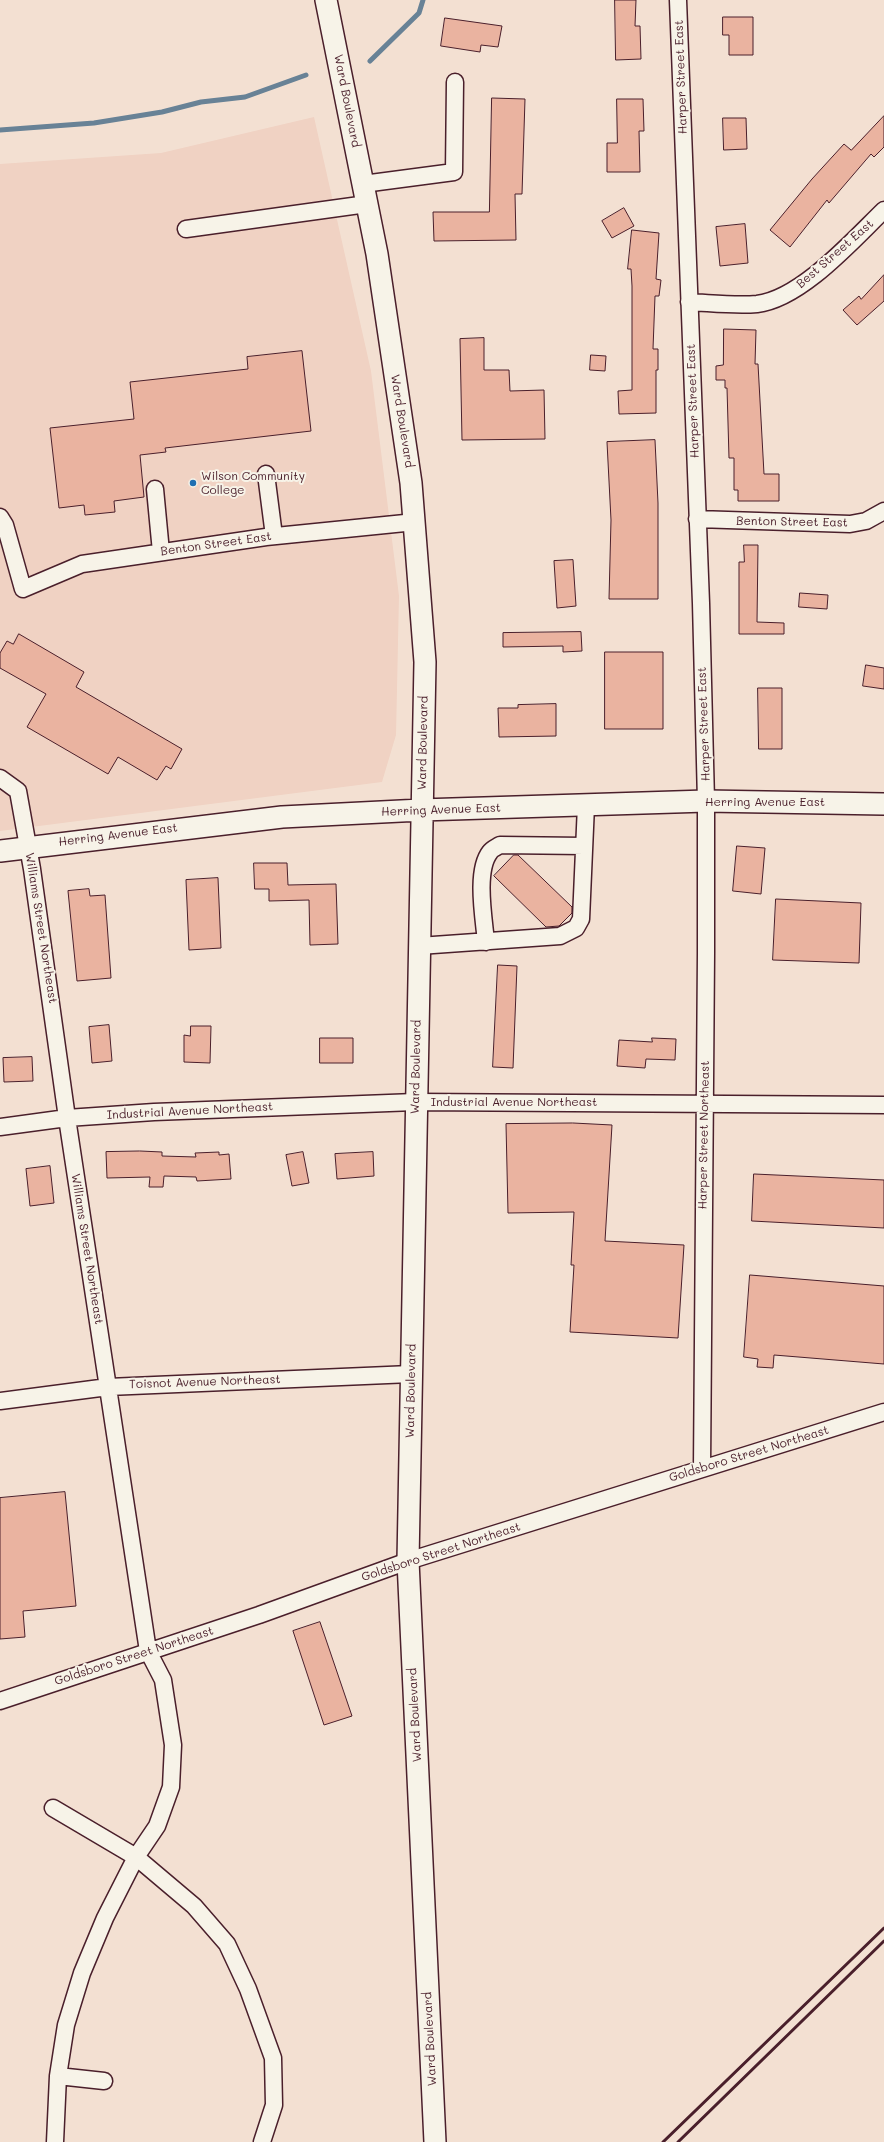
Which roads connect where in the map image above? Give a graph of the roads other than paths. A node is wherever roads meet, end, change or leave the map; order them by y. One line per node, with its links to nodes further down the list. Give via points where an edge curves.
1 (326, 0): 4 (main road, Ward Boulevard)
2 (678, 0): 7 (street, Harper Street East)
3 (455, 82): 4 (street, via 454,172)
4 (365, 194): 6 (street); 13 (main road, Ward Boulevard, via 377,254)
5 (884, 210): 7 (street, Best Street East, via 808,280 774,300 757,304)
6 (186, 229)
7 (690, 302): 12 (street, Harper Street East)
8 (266, 474): 14 (street)
9 (155, 489): 15 (street)
10 (884, 511): 12 (street, Benton Street East, via 866,521 850,524)
11 (0, 517): 15 (street, Benton Street East, via 5,525 23,588 82,564)
12 (697, 519): 17 (street, Harper Street East)
13 (415, 522): 14 (street, Benton Street East); 20 (main road, Ward Boulevard, via 425,662)
14 (274, 536): 15 (street, Benton Street East)
15 (161, 552)
16 (0, 778): 21 (street, Williams Street Northeast, via 18,791)
17 (706, 801): 18 (main road, Herring Avenue East); 19 (main road, Herring Avenue East); 27 (street, Harper Street Northeast)
18 (884, 804)
19 (586, 805): 20 (main road, Herring Avenue East); 22 (street)
20 (422, 810): 21 (main road, Herring Avenue East, via 274,817); 25 (main road, Ward Boulevard)
21 (29, 846): 23 (main road, Herring Avenue East); 29 (street, Williams Street Northeast)
22 (584, 846): 24 (street, via 581,919 576,928 560,936); 24 (street, via 500,845 490,851 484,862 482,874)
23 (0, 850)
24 (486, 942): 25 (street)
25 (419, 946): 26 (main road, Ward Boulevard)
26 (416, 1102): 27 (street, Industrial Avenue Northeast); 29 (street, Industrial Avenue Northeast, via 154,1112); 31 (main road, Ward Boulevard)
27 (704, 1103): 28 (street, Industrial Avenue Northeast); 35 (street, Harper Street Northeast)
28 (884, 1105)
29 (67, 1118): 30 (street, Industrial Avenue Northeast); 32 (street, Williams Street Northeast)
30 (0, 1127)
31 (411, 1374): 32 (street, Toisnot Avenue Northeast); 36 (main road, Ward Boulevard)
32 (108, 1387): 33 (street, Toisnot Avenue Northeast); 37 (street, Williams Street Northeast)
33 (0, 1401)
34 (884, 1412): 35 (street, Goldsboro Street Northeast)
35 (702, 1469): 36 (street, Goldsboro Street Northeast)
36 (408, 1561): 37 (street, Goldsboro Street Northeast, via 259,1615); 45 (main road, Ward Boulevard)
37 (148, 1651): 38 (street, Goldsboro Street Northeast); 40 (street, Williams Street Northeast, via 163,1680 173,1745 171,1787 157,1826)
38 (0, 1701)
39 (53, 1808): 40 (street)
40 (136, 1857): 41 (street, Williams Street Northeast, via 105,1918 82,1973 66,2025); 44 (street, via 194,1906 227,1944 248,1989 273,2058 274,2106)
41 (58, 2076): 42 (street); 43 (street, Williams Street Northeast)
42 (104, 2081)
43 (55, 2142)
44 (262, 2142)
45 (435, 2142)

